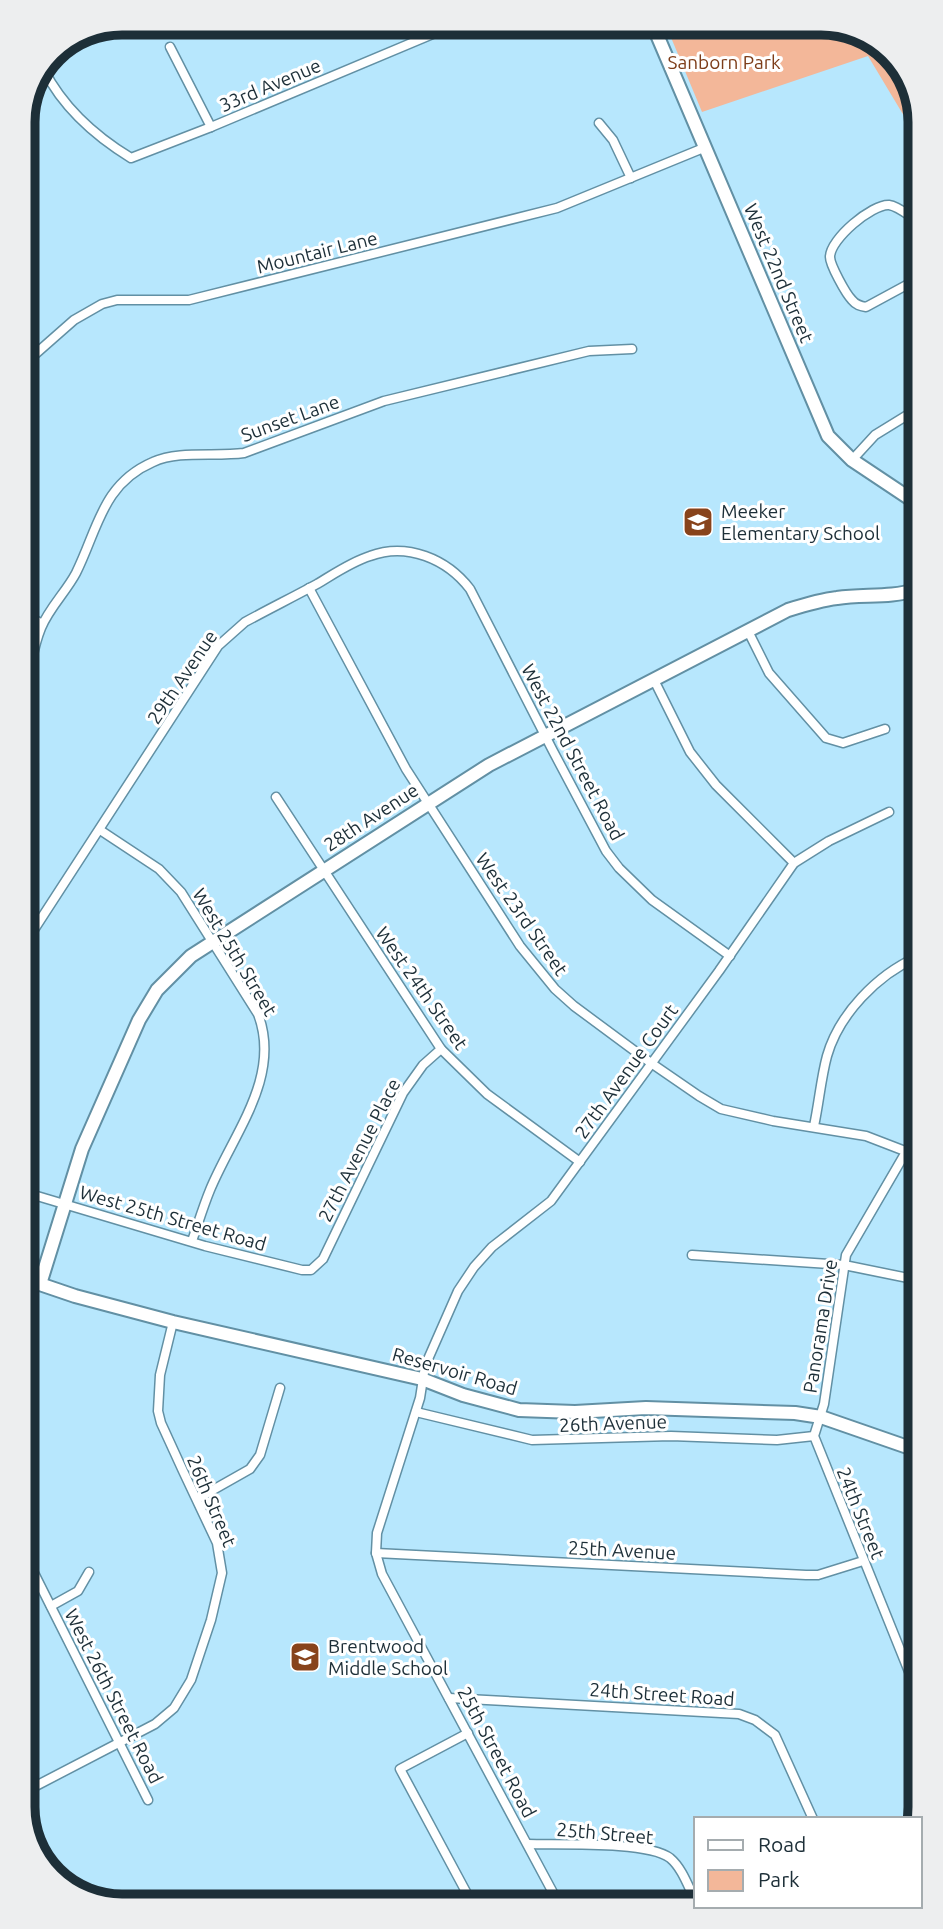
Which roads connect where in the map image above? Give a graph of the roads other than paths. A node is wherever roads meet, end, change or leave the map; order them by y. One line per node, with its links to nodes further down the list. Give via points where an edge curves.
1 (427, 35): 6 (street, 33rd Avenue)
2 (657, 35): 7 (street, West 22nd Street)
3 (170, 47): 6 (street)
4 (48, 77): 6 (street, 33rd Avenue, via 79,118 131,158)
5 (599, 123): 8 (street, via 613,140)
6 (211, 127)
7 (706, 147): 8 (street, Mountair Lane); 14 (street, West 22nd Street, via 820,422)
8 (631, 178): 12 (street, Mountair Lane, via 557,208 189,300 102,304 74,320)
9 (908, 215): 10 (street, via 890,205 881,207 855,222 830,255 858,306 866,307)
10 (908, 284)
11 (632, 349): 20 (street, Sunset Lane, via 589,351 384,401 244,453 155,461 128,475 106,501 75,574)
12 (35, 354)
13 (908, 415): 14 (street, via 875,435)
14 (852, 460): 15 (street, West 22nd Street)
15 (908, 497)
16 (449, 566): 17 (street, 29th Avenue, via 415,553 388,551 366,557); 25 (street, West 22nd Street Road, via 470,589)
17 (309, 588): 27 (street, West 23rd Street); 29 (street, 29th Avenue, via 244,622 218,646)
18 (908, 591): 21 (street, 28th Avenue, via 813,602)
19 (35, 620): 20 (street)
20 (42, 625): 22 (street, Sunset Lane)
21 (748, 631): 23 (street, 28th Avenue); 24 (street, via 769,673 826,738 843,743)
22 (35, 646)
23 (654, 680): 25 (street, 28th Avenue); 30 (street, via 690,752 716,785)
24 (884, 729)
25 (545, 736): 27 (street, 28th Avenue); 34 (street, West 22nd Street Road, via 592,827 619,868 652,900)
26 (276, 797): 31 (street, West 24th Street)
27 (428, 803): 31 (street, 28th Avenue); 37 (street, West 23rd Street, via 538,970 574,1006)
28 (889, 812): 30 (street, 27th Avenue Court)
29 (100, 830): 32 (street, 29th Avenue); 33 (street, West 25th Street, via 164,874)
30 (794, 863): 34 (street, 27th Avenue Court)
31 (324, 870): 33 (street, 28th Avenue); 36 (street, West 24th Street)
32 (35, 928)
33 (213, 942): 43 (street, 28th Avenue, via 171,974 146,1006 91,1125); 44 (street, West 25th Street, via 258,1014 266,1054 255,1095 210,1190)
34 (730, 956): 37 (street, 27th Avenue Court)
35 (908, 963): 38 (street, via 878,981 842,1024 827,1056)
36 (442, 1049): 41 (street, West 24th Street, via 487,1094); 47 (street, 27th Avenue Place, via 423,1065 404,1093 323,1259)
37 (652, 1063): 38 (street, West 23rd Street, via 721,1109); 41 (street, 27th Avenue Court)
38 (814, 1126): 40 (street, West 23rd Street, via 866,1136)
39 (908, 1146): 40 (street, Panorama Drive)
40 (905, 1151): 46 (street, Panorama Drive)
41 (580, 1162): 52 (street, 27th Avenue Court, via 551,1201 474,1267 458,1291)
42 (35, 1195): 43 (street, West 25th Street Road)
43 (65, 1204): 44 (street, West 25th Street Road); 49 (street, 28th Avenue)
44 (192, 1241): 47 (street, West 25th Street Road)
45 (692, 1255): 46 (street)
46 (844, 1265): 48 (street); 55 (street, Panorama Drive)
47 (311, 1270)
48 (908, 1278)
49 (35, 1279)
50 (35, 1282): 51 (street, Reservoir Road)
51 (173, 1322): 52 (street, Reservoir Road); 58 (street, 26th Street, via 160,1375 158,1411)
52 (422, 1380): 54 (street, 25th Street Road); 55 (street, Reservoir Road, via 502,1407 536,1412 646,1408)
53 (280, 1388): 58 (street, via 260,1454 250,1469)
54 (416, 1412): 56 (street, 26th Avenue, via 546,1441 671,1436 792,1440); 59 (street, 25th Street Road, via 377,1532)
55 (821, 1417): 56 (street); 57 (street, Reservoir Road)
56 (814, 1436): 60 (street, 24th Street)
57 (908, 1447)
58 (197, 1499): 67 (street, 26th Street, via 218,1543 222,1573 211,1620 184,1695 155,1724)
59 (376, 1553): 60 (street, 25th Avenue, via 806,1575); 65 (street, 25th Street Road, via 382,1574)
60 (863, 1560): 64 (street, 24th Street)
61 (89, 1572): 63 (street, West 26th Street Road, via 78,1591)
62 (35, 1575): 63 (street, West 26th Street Road)
63 (51, 1606): 67 (street, West 26th Street Road)
64 (908, 1670)
65 (449, 1698): 66 (street, 25th Street Road); 70 (street, 24th Street Road, via 739,1714 775,1735)
66 (468, 1733): 71 (street, 25th Street Road); 72 (street, via 400,1769)
67 (120, 1742): 68 (street); 69 (street, West 26th Street Road)
68 (35, 1786)
69 (148, 1800)
70 (812, 1817)
71 (528, 1844): 73 (street, 25th Street Road); 74 (street, 25th Street, via 636,1848 663,1854 677,1865)
72 (467, 1894)
73 (554, 1894)
74 (692, 1894)

